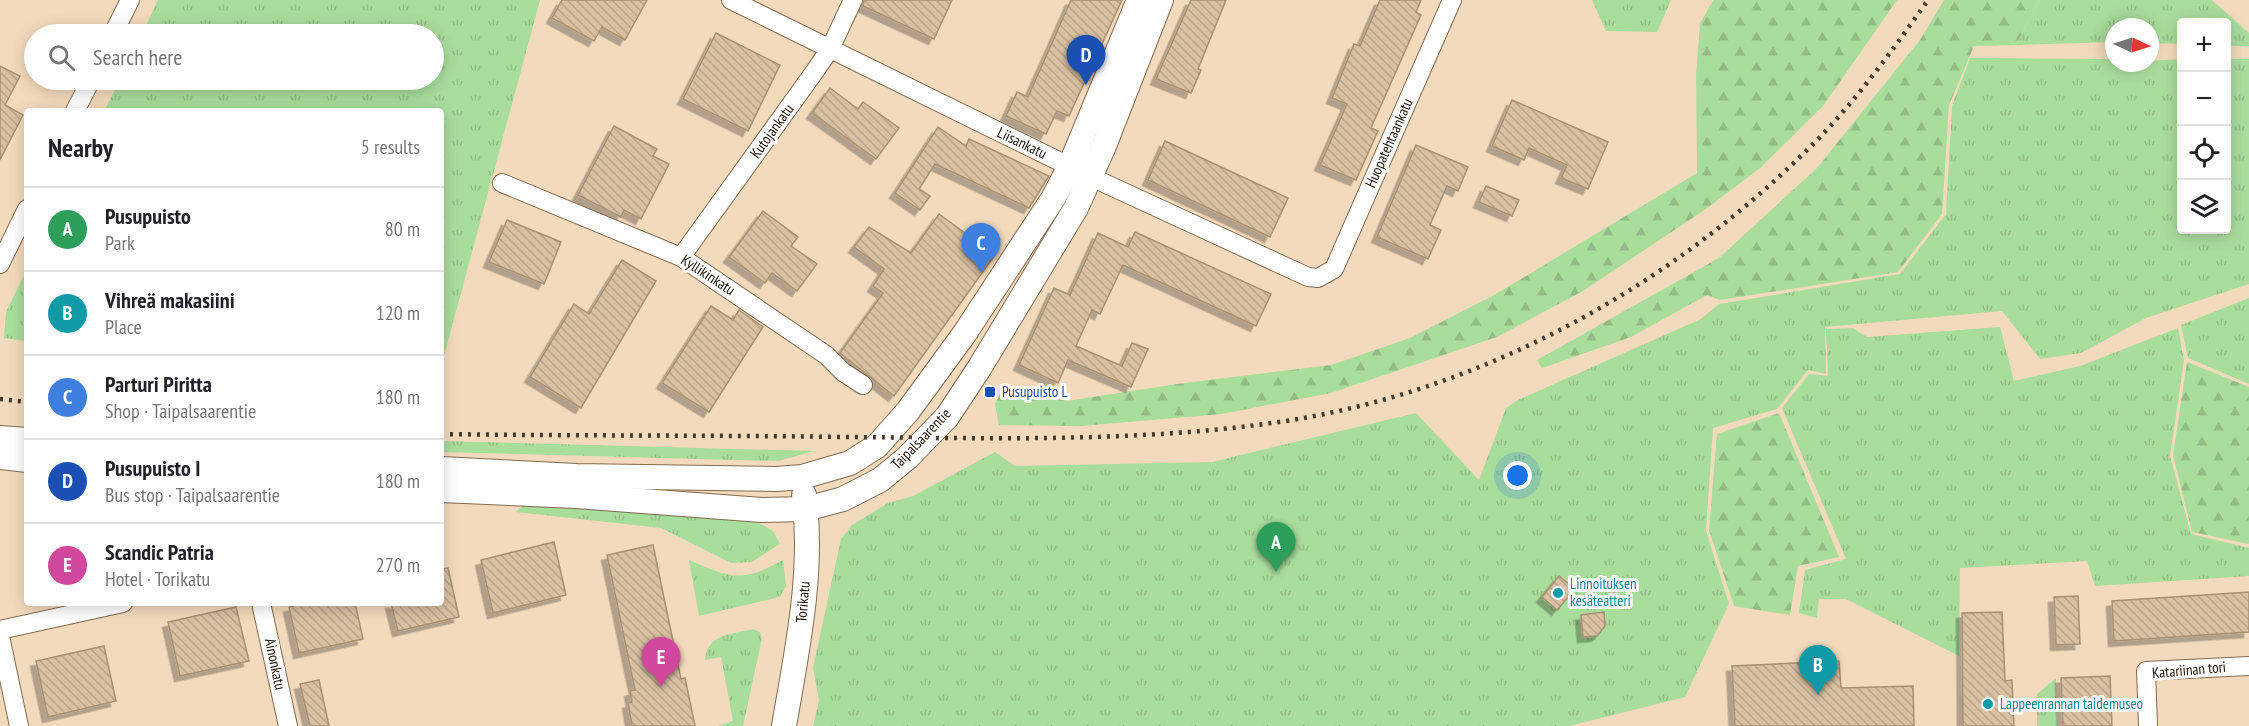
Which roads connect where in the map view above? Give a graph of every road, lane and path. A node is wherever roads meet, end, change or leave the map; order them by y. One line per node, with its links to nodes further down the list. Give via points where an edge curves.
1 (130, 0): 7 (street)
2 (731, 0): 8 (street, Liisankatu)
3 (853, 0): 8 (street, Kutojankatu)
4 (1139, 0): 11 (main road, Taipalsaarentie)
5 (1161, 0): 11 (main road, Taipalsaarentie)
6 (1452, 0): 16 (street, Huopatehtaankatu, via 1334,269)
7 (118, 24)
8 (830, 49): 11 (street, Liisankatu); 14 (street, Kutojankatu)
9 (86, 90): 10 (street)
10 (77, 108)
11 (1080, 171): 16 (street, Liisankatu, via 1308,277); 23 (main road, Taipalsaarentie, via 908,411 877,446 850,463); 25 (main road, Taipalsaarentie, via 1076,208 947,417 908,458 880,480 843,499)
12 (502, 183): 14 (street, Kyllikinkatu)
13 (24, 215): 15 (street)
14 (681, 257): 17 (street, Kyllikinkatu, via 826,355)
15 (0, 264)
16 (1318, 278)
17 (863, 385)
18 (0, 438): 19 (main road)
19 (24, 440)
20 (0, 457): 21 (main road)
21 (24, 460)
22 (444, 468): 23 (main road, Taipalsaarentie, via 576,476)
23 (801, 477): 25 (main road, Torikatu)
24 (444, 490): 25 (main road, Taipalsaarentie, via 762,510)
25 (806, 509): 33 (main road, Torikatu, via 804,607)
26 (109, 606): 28 (street)
27 (262, 606): 32 (street, Ainonkatu)
28 (0, 630)
29 (0, 636): 31 (street)
30 (2249, 666): 34 (street, Katariinan tori, via 2146,671)
31 (20, 726)
32 (288, 726)
33 (784, 726)
34 (2148, 726)

